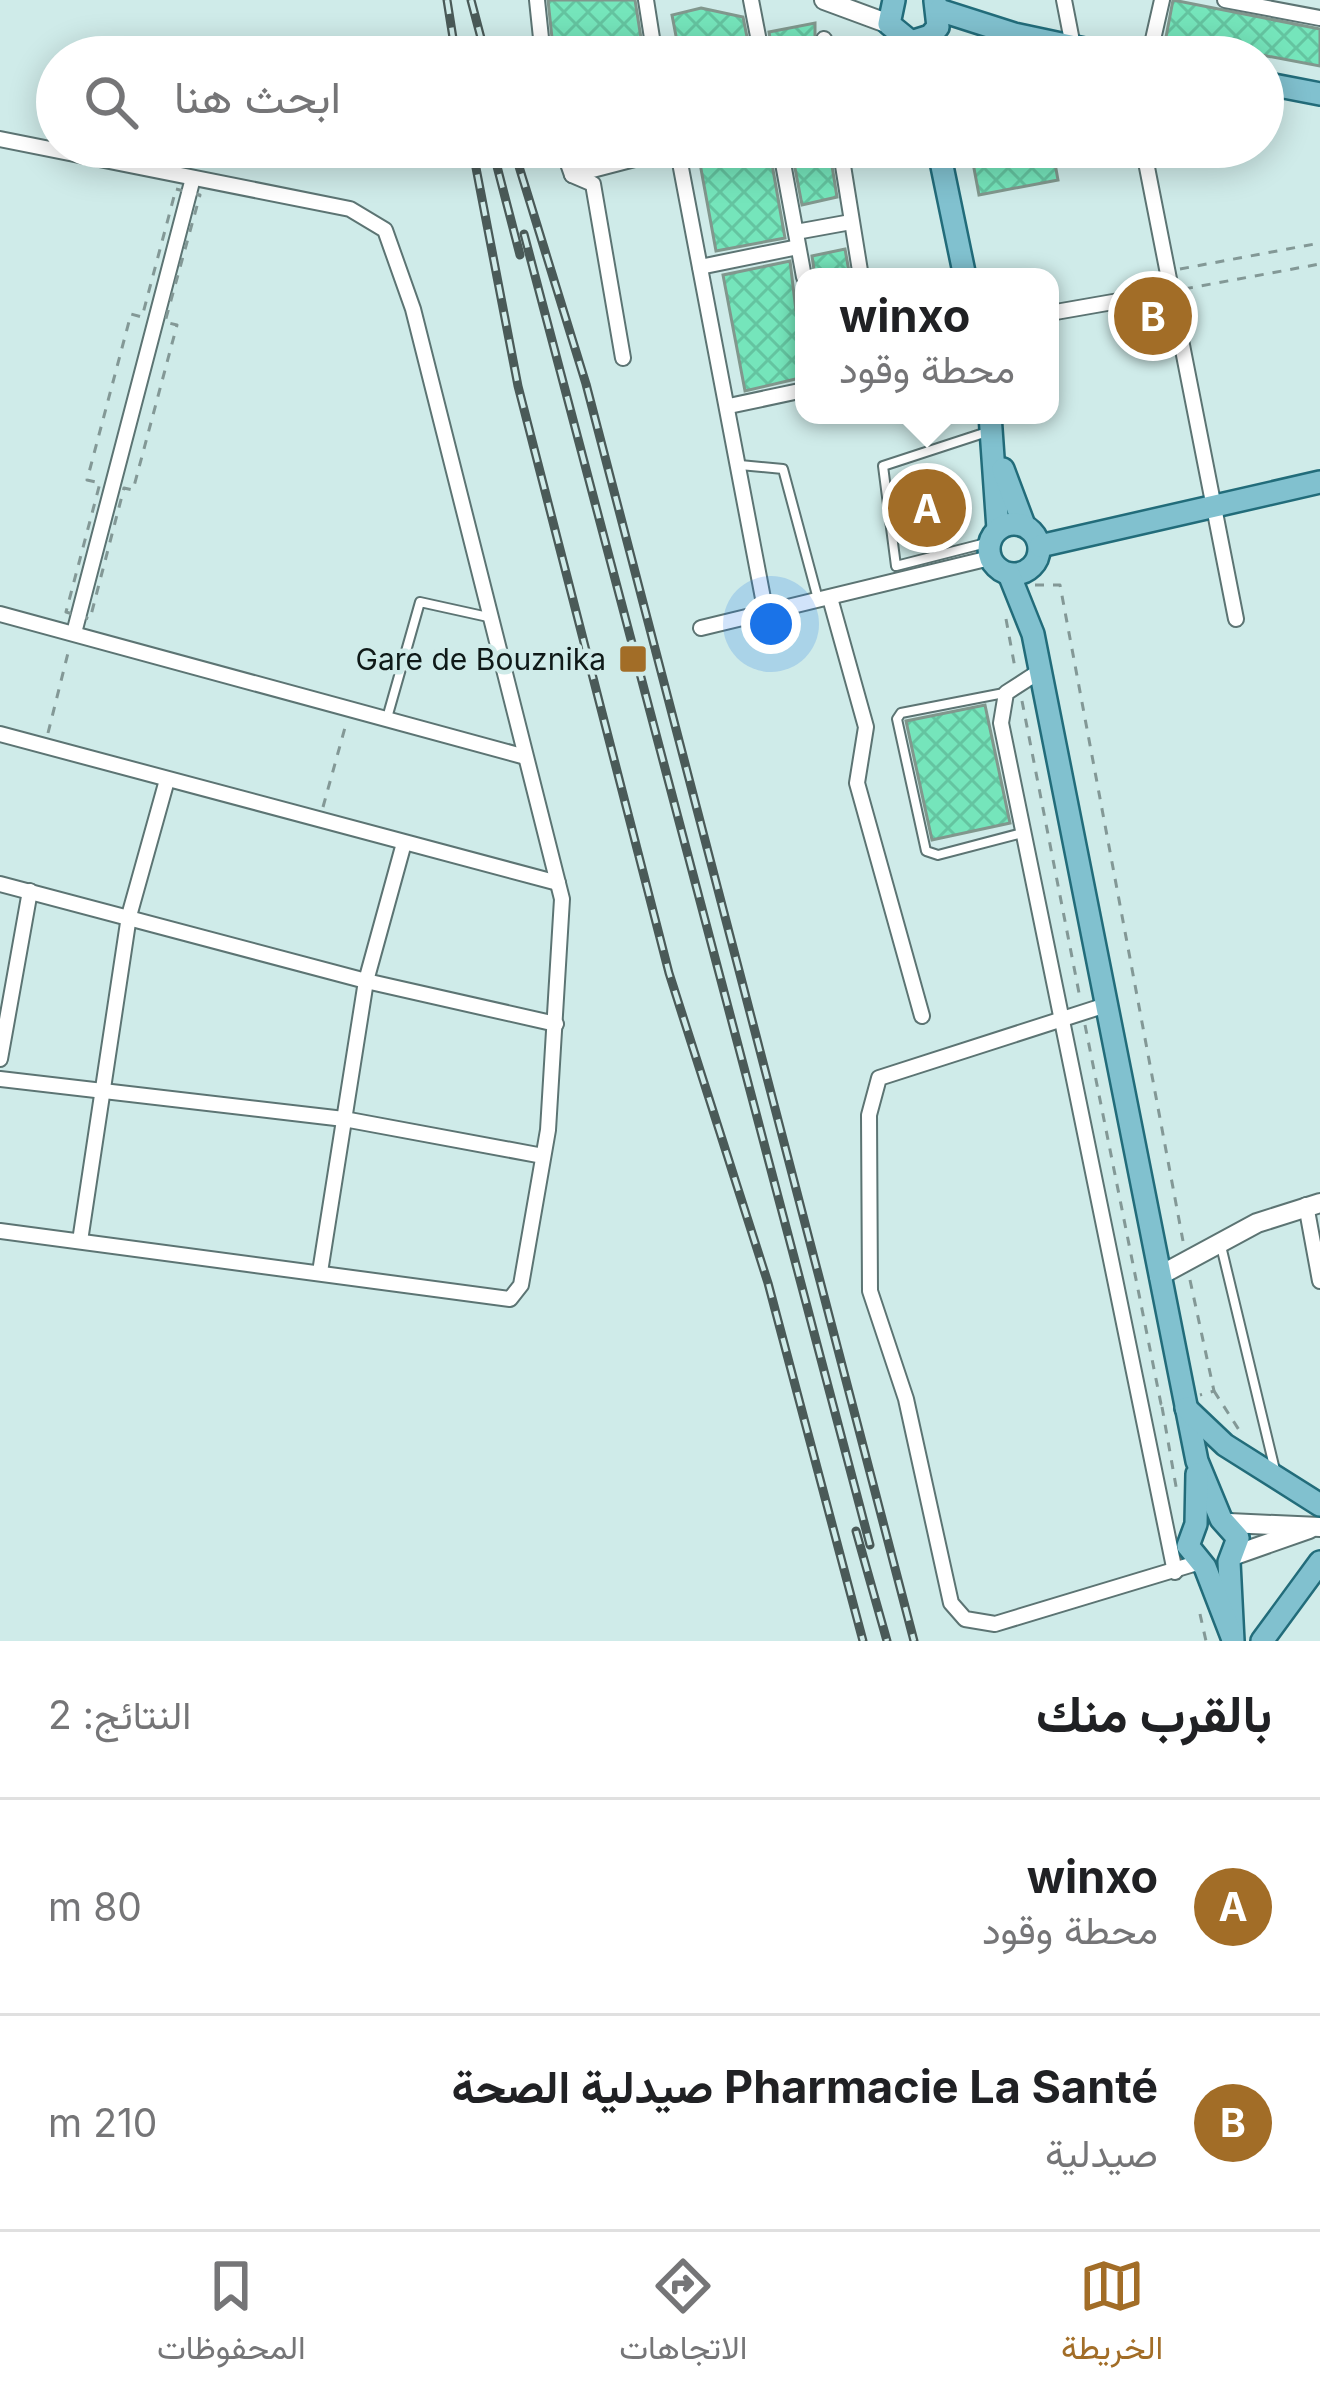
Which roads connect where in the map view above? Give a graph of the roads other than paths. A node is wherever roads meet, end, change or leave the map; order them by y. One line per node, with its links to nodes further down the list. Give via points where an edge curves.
1 (537, 0): 13 (street)
2 (646, 0): 14 (street)
3 (751, 0): 15 (street)
4 (824, 0): 12 (street)
5 (894, 0): 12 (main road)
6 (1064, 0): 20 (street)
7 (1162, 0): 21 (street)
8 (1230, 0): 10 (street)
9 (937, 5): 18 (main road); 19 (main road)
10 (1302, 7): 11 (street)
11 (1320, 18)
12 (891, 28): 16 (main road); 17 (main road)
13 (541, 36)
14 (652, 36)
15 (759, 36)
16 (894, 36)
17 (902, 36)
18 (933, 36)
19 (1040, 36)
20 (1071, 36)
21 (1154, 36)
22 (1284, 86): 23 (main road)
23 (1320, 94)
24 (0, 139): 25 (street)
25 (36, 146)
26 (144, 168): 35 (street)
27 (569, 168): 34 (street)
28 (602, 168): 34 (street)
29 (681, 168): 38 (street)
30 (784, 168): 37 (street)
31 (843, 168): 36 (street)
32 (942, 168): 41 (main road)
33 (1147, 168): 42 (street)
34 (572, 176): 44 (street, via 593,184)
35 (193, 178): 58 (street, via 350,208 385,230 413,309); 61 (street)
36 (851, 222): 37 (street); 40 (street)
37 (797, 240): 38 (street); 39 (street)
38 (700, 266): 46 (street)
39 (802, 268)
40 (859, 268)
41 (963, 268)
42 (1170, 292): 43 (street); 50 (street)
43 (1059, 311)
44 (623, 358)
45 (795, 392): 46 (street)
46 (729, 406): 48 (street)
47 (993, 432): 51 (main road); 52 (main road); 52 (lane, via 883,466 896,566)
48 (740, 465): 55 (lane, via 782,469); 57 (street)
49 (1320, 482): 50 (main road)
50 (1210, 507): 53 (main road); 59 (street)
51 (1024, 525): 52 (main road); 53 (main road)
52 (993, 543): 54 (main road); 55 (street)
53 (1036, 556): 54 (main road); 62 (main road)
54 (1010, 574): 62 (main road)
55 (824, 599): 57 (street); 77 (street, via 866,727 857,783)
56 (0, 614): 61 (street)
57 (766, 614): 60 (street)
58 (488, 616): 65 (lane, via 420,602); 67 (street)
59 (1236, 619)
60 (701, 628)
61 (74, 633): 65 (street)
62 (1033, 634): 63 (main road)
63 (1040, 671): 64 (street); 76 (main road)
64 (1006, 693): 69 (street, via 1001,723); 69 (lane, via 897,719 926,850 938,855)
65 (387, 719): 67 (street)
66 (0, 734): 68 (street)
67 (522, 756): 71 (street)
68 (167, 780): 70 (street); 74 (street)
69 (1022, 833): 78 (street)
70 (404, 843): 71 (street); 75 (street)
71 (558, 883): 79 (street)
72 (0, 884): 73 (street)
73 (29, 892): 74 (street); 80 (street)
74 (129, 916): 75 (street); 82 (street)
75 (366, 981): 79 (street); 83 (street)
76 (1106, 1005): 78 (street); 90 (main road)
77 (922, 1016)
78 (1063, 1019): 98 (street); 101 (street, via 879,1078 869,1115 870,1291 906,1399 956,1611 995,1624)
79 (556, 1024): 84 (street)
80 (0, 1059)
81 (0, 1079): 82 (street)
82 (100, 1093): 83 (street); 87 (street)
83 (344, 1119): 84 (street); 89 (street)
84 (544, 1156): 89 (street, via 521,1285 510,1299)
85 (1313, 1204): 88 (street); 91 (street)
86 (0, 1231): 87 (street)
87 (80, 1241): 89 (street)
88 (1221, 1244): 90 (street); 94 (lane)
89 (320, 1272)
90 (1159, 1276): 92 (main road)
91 (1320, 1281)
92 (1186, 1408): 93 (main road); 94 (main road)
93 (1197, 1461): 96 (main road); 98 (main road)
94 (1277, 1481): 95 (main road)
95 (1320, 1505)
96 (1225, 1521): 97 (street); 98 (main road); 99 (main road, via 1238,1538)
97 (1316, 1528): 99 (street)
98 (1184, 1536): 101 (main road)
99 (1232, 1558): 101 (main road); 102 (main road)
100 (1320, 1562): 103 (main road)
101 (1192, 1567): 102 (main road)
102 (1233, 1640)
103 (1262, 1641)

